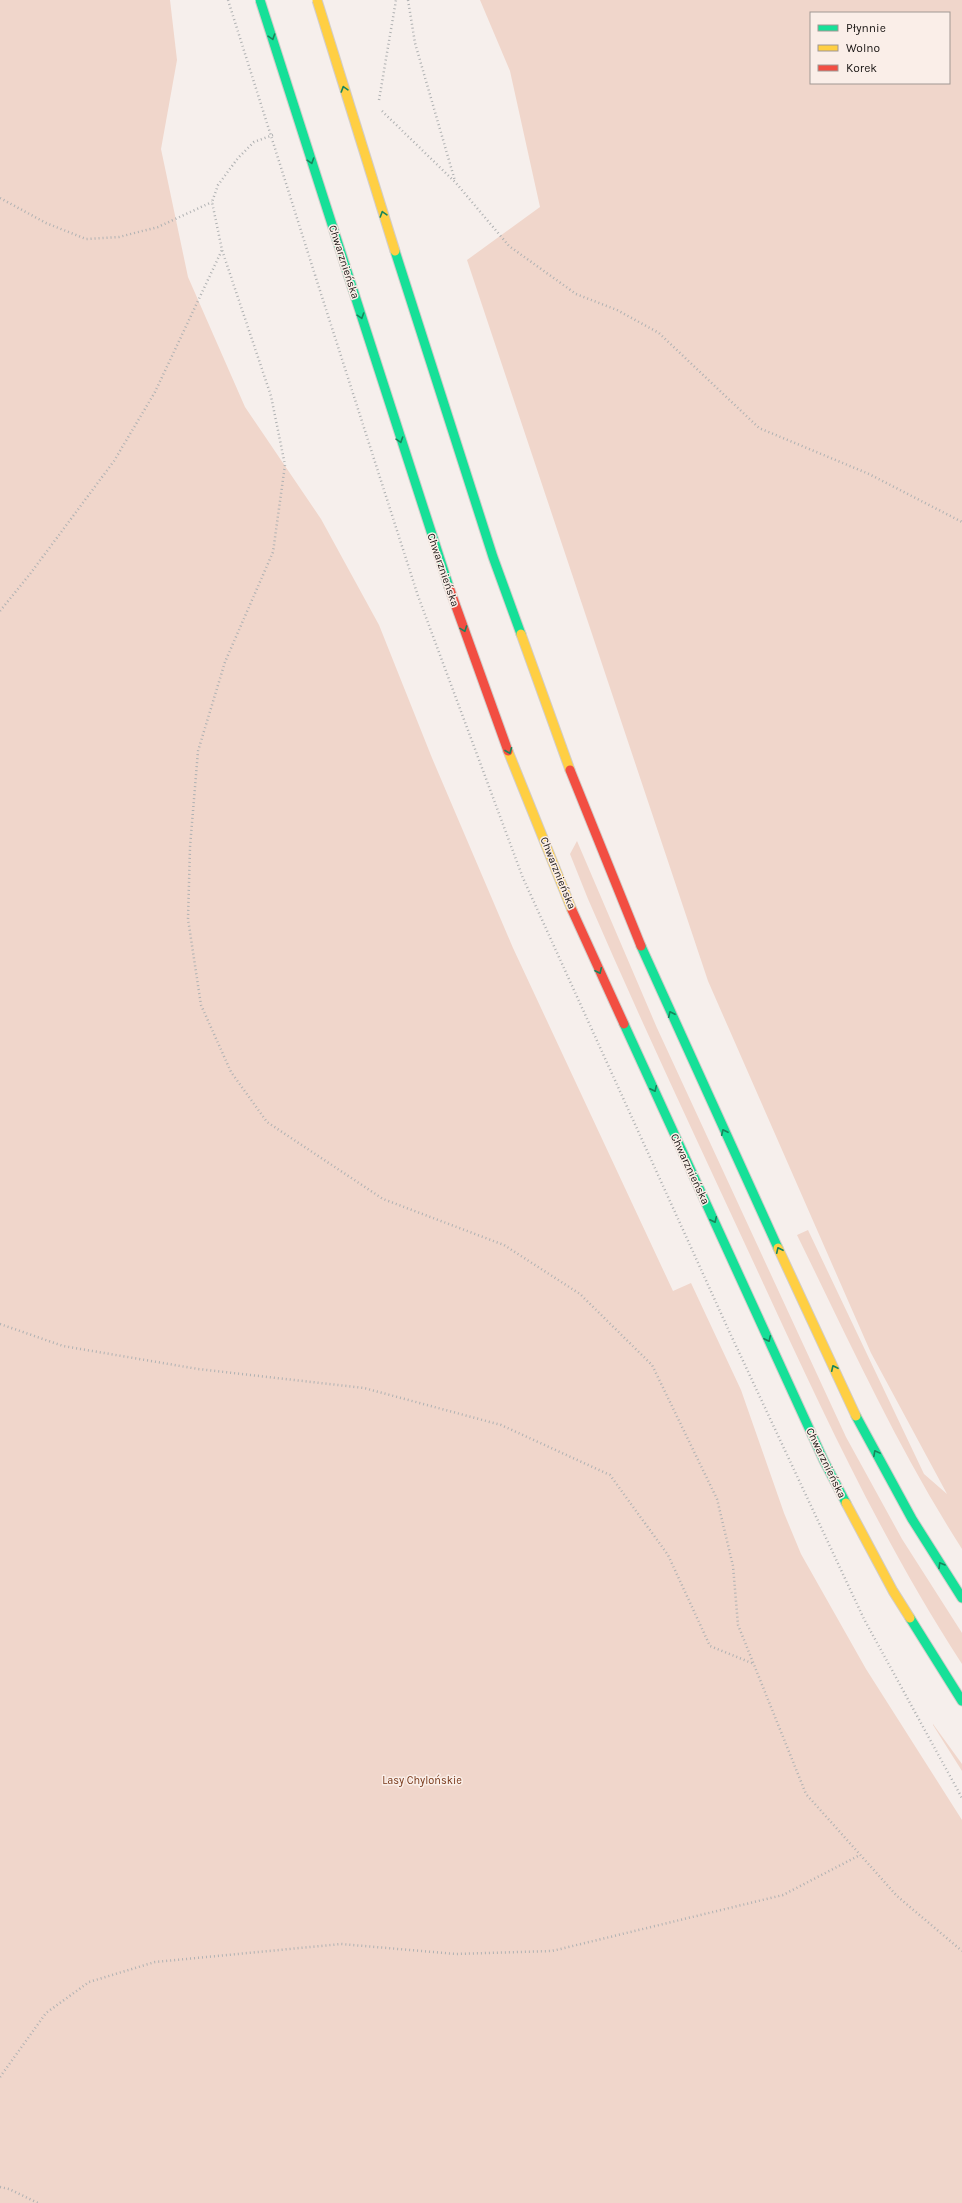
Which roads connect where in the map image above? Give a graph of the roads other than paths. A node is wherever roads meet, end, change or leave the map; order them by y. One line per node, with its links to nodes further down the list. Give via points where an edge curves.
1 (260, 0): 4 (main road, Chwarznieńska, one-way to 4, bridge, via 453,600 507,748 583,936 827,1468 907,1616)
2 (316, 0): 3 (main road, one-way to 2, bridge, via 908,1512 850,1404 647,962 559,741 494,557)
3 (962, 1598)
4 (962, 1701)

